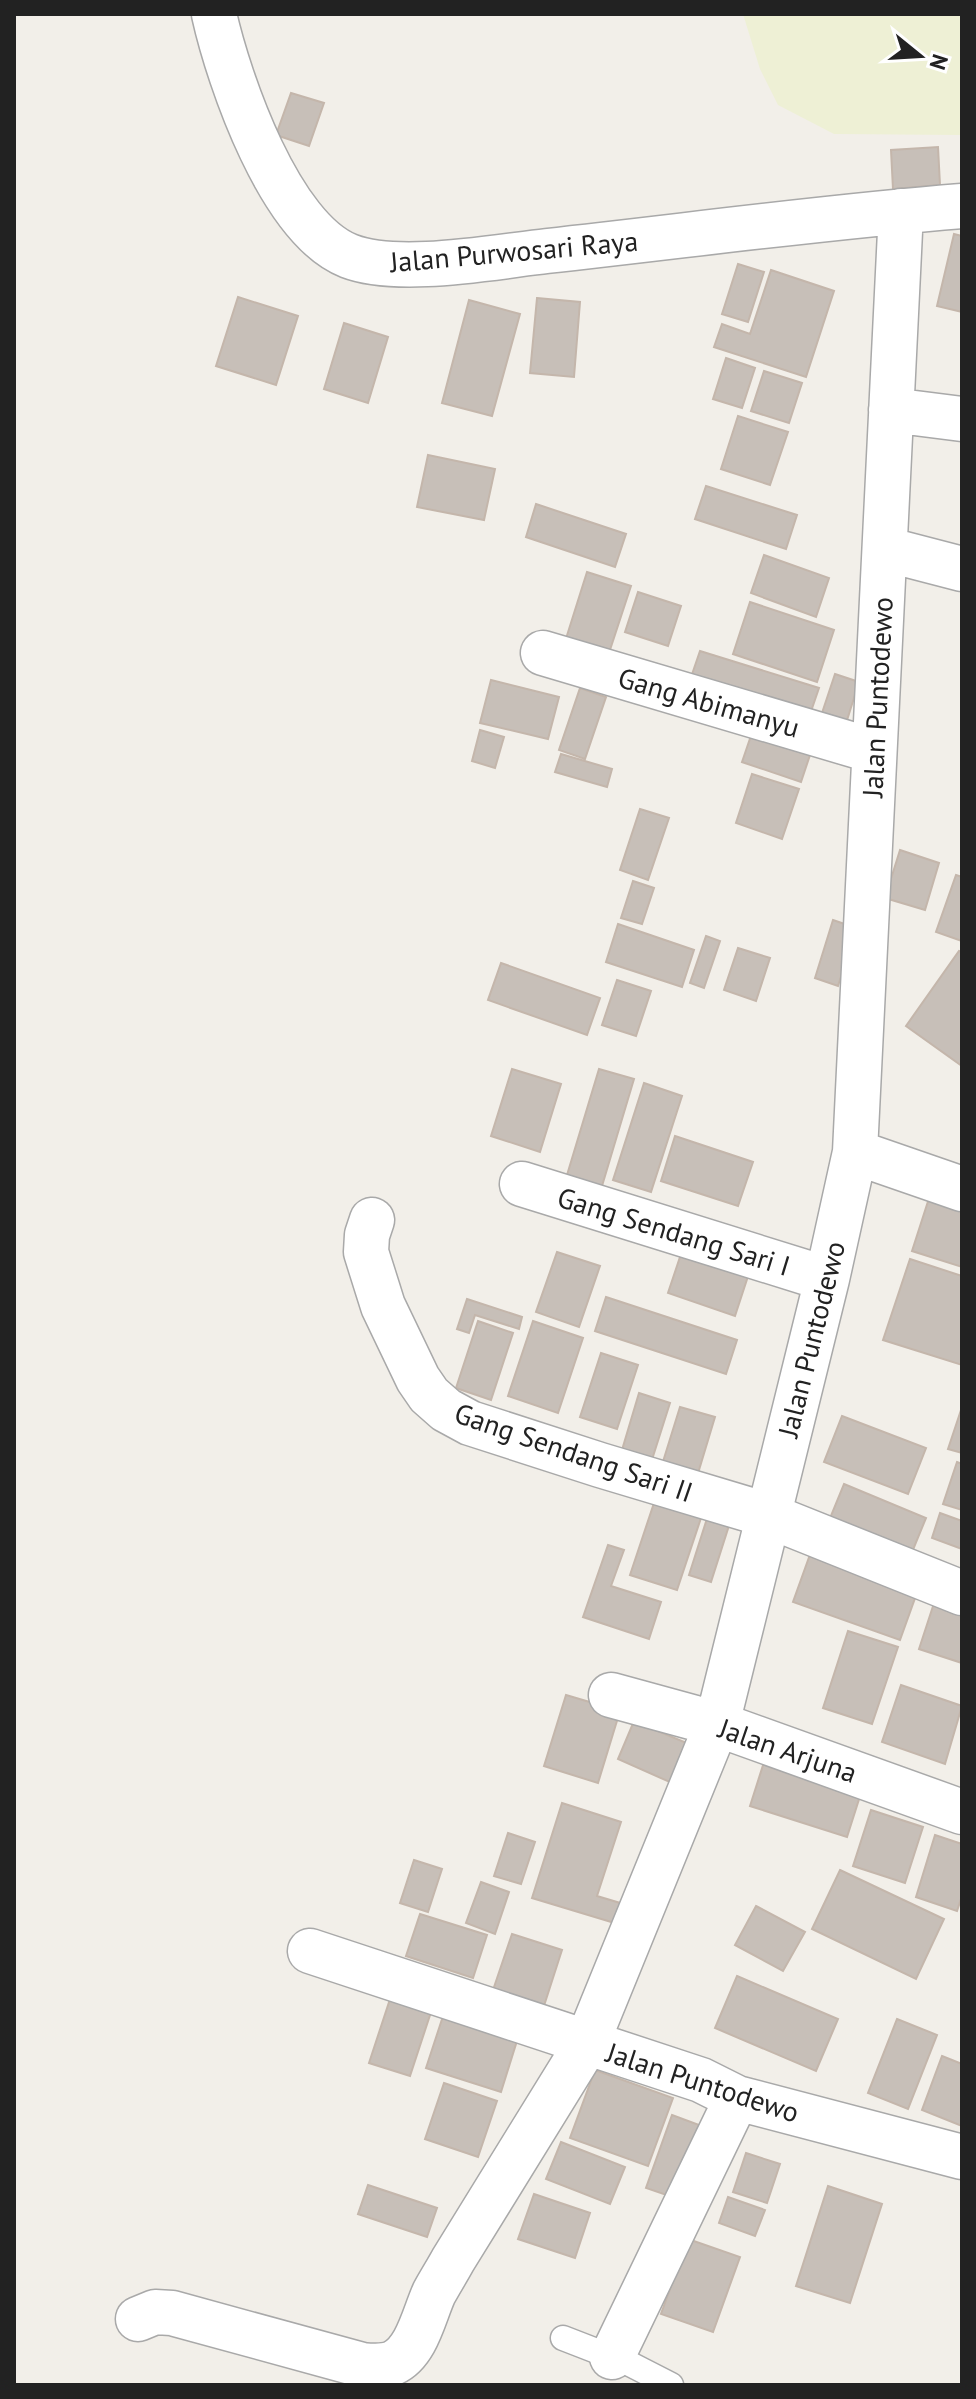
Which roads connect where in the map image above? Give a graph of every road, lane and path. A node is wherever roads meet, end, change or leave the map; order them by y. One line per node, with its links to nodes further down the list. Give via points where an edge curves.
1 (214, 14): 3 (street, Jalan Purwosari Raya, via 249,124 285,195 321,239 347,256 382,265 413,264)
2 (962, 206): 3 (street, Jalan Purwosari Raya)
3 (901, 211): 4 (street, Jalan Puntodewo)
4 (891, 410): 5 (street); 6 (street, Jalan Puntodewo)
5 (962, 419)
6 (885, 549): 7 (street); 9 (street, Jalan Puntodewo)
7 (962, 569)
8 (543, 653): 9 (street, Gang Abimanyu)
9 (874, 751): 10 (street, Jalan Puntodewo)
10 (855, 1152): 12 (street); 14 (street, Jalan Puntodewo)
11 (522, 1184): 14 (street, Gang Sendang Sari I)
12 (962, 1189)
13 (372, 1220): 15 (street, Gang Sendang Sari II, via 366,1252 383,1306 418,1379 446,1410 470,1423)
14 (827, 1279): 15 (street, Jalan Puntodewo)
15 (767, 1515): 16 (street, Gang Sendang Sari II); 18 (street, Jalan Puntodewo)
16 (962, 1593)
17 (611, 1695): 18 (street, Jalan Arjuna)
18 (717, 1724): 19 (street, Jalan Arjuna); 21 (street, Jalan Puntodewo)
19 (962, 1812)
20 (310, 1951): 21 (street)
21 (587, 2043): 22 (street, Jalan Puntodewo, via 701,2080); 24 (street, via 453,2260 402,2357 378,2367 362,2365 172,2313)
22 (737, 2098): 23 (street, Jalan Puntodewo); 26 (street)
23 (962, 2157)
24 (138, 2319)
25 (563, 2338): 26 (lane)
26 (612, 2357): 27 (lane)
27 (671, 2385)

